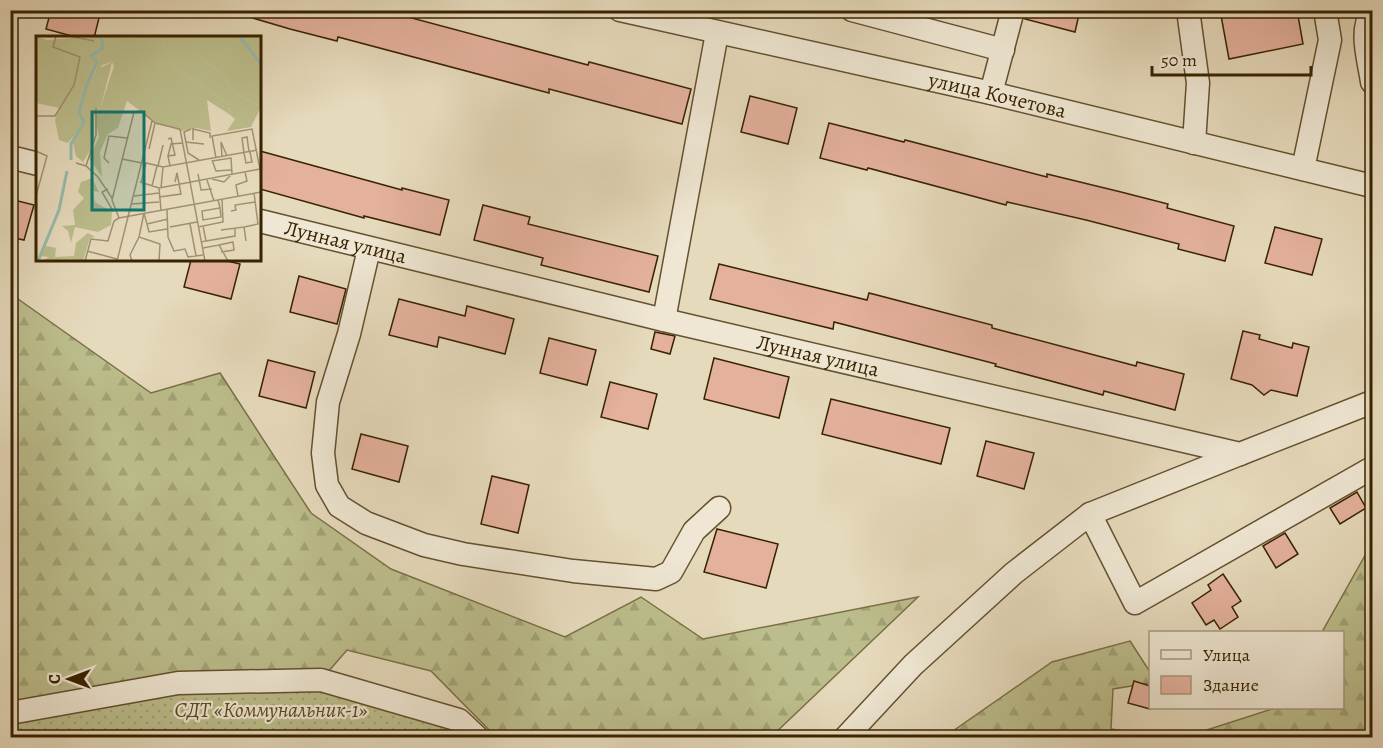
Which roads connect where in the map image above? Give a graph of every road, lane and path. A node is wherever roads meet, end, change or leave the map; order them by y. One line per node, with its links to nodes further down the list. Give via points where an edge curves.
1 (620, 10): 7 (street, улица Кочетова)
2 (852, 10): 8 (street)
3 (1013, 10): 8 (street)
4 (1188, 10): 11 (street, via 1198,83)
5 (1325, 10): 14 (street, via 1330,40)
6 (1372, 12): 9 (street, via 1367,19 1365,39)
7 (717, 33): 10 (street, улица Кочетова); 18 (street)
8 (1003, 50): 10 (street)
9 (1372, 82)
10 (991, 93): 11 (street, улица Кочетова)
11 (1194, 143): 14 (street, улица Кочетова)
12 (10, 157): 13 (street)
13 (36, 164)
14 (1303, 169): 15 (street, улица Кочетова)
15 (1372, 186)
16 (261, 221): 17 (street, Лунная улица)
17 (369, 249): 18 (street, Лунная улица); 22 (street, via 328,402 323,453 327,485 339,506 366,523 424,545 462,554 656,579 671,572 694,531)
18 (664, 320): 20 (street, Лунная улица)
19 (1372, 402): 20 (street)
20 (1240, 454): 23 (street)
21 (1372, 468): 23 (street, via 1135,603)
22 (719, 508)
23 (1090, 514): 26 (street, via 1014,573 921,657)
24 (10, 713): 25 (street, via 178,683 321,680 459,720)
25 (478, 738)
26 (845, 738)

